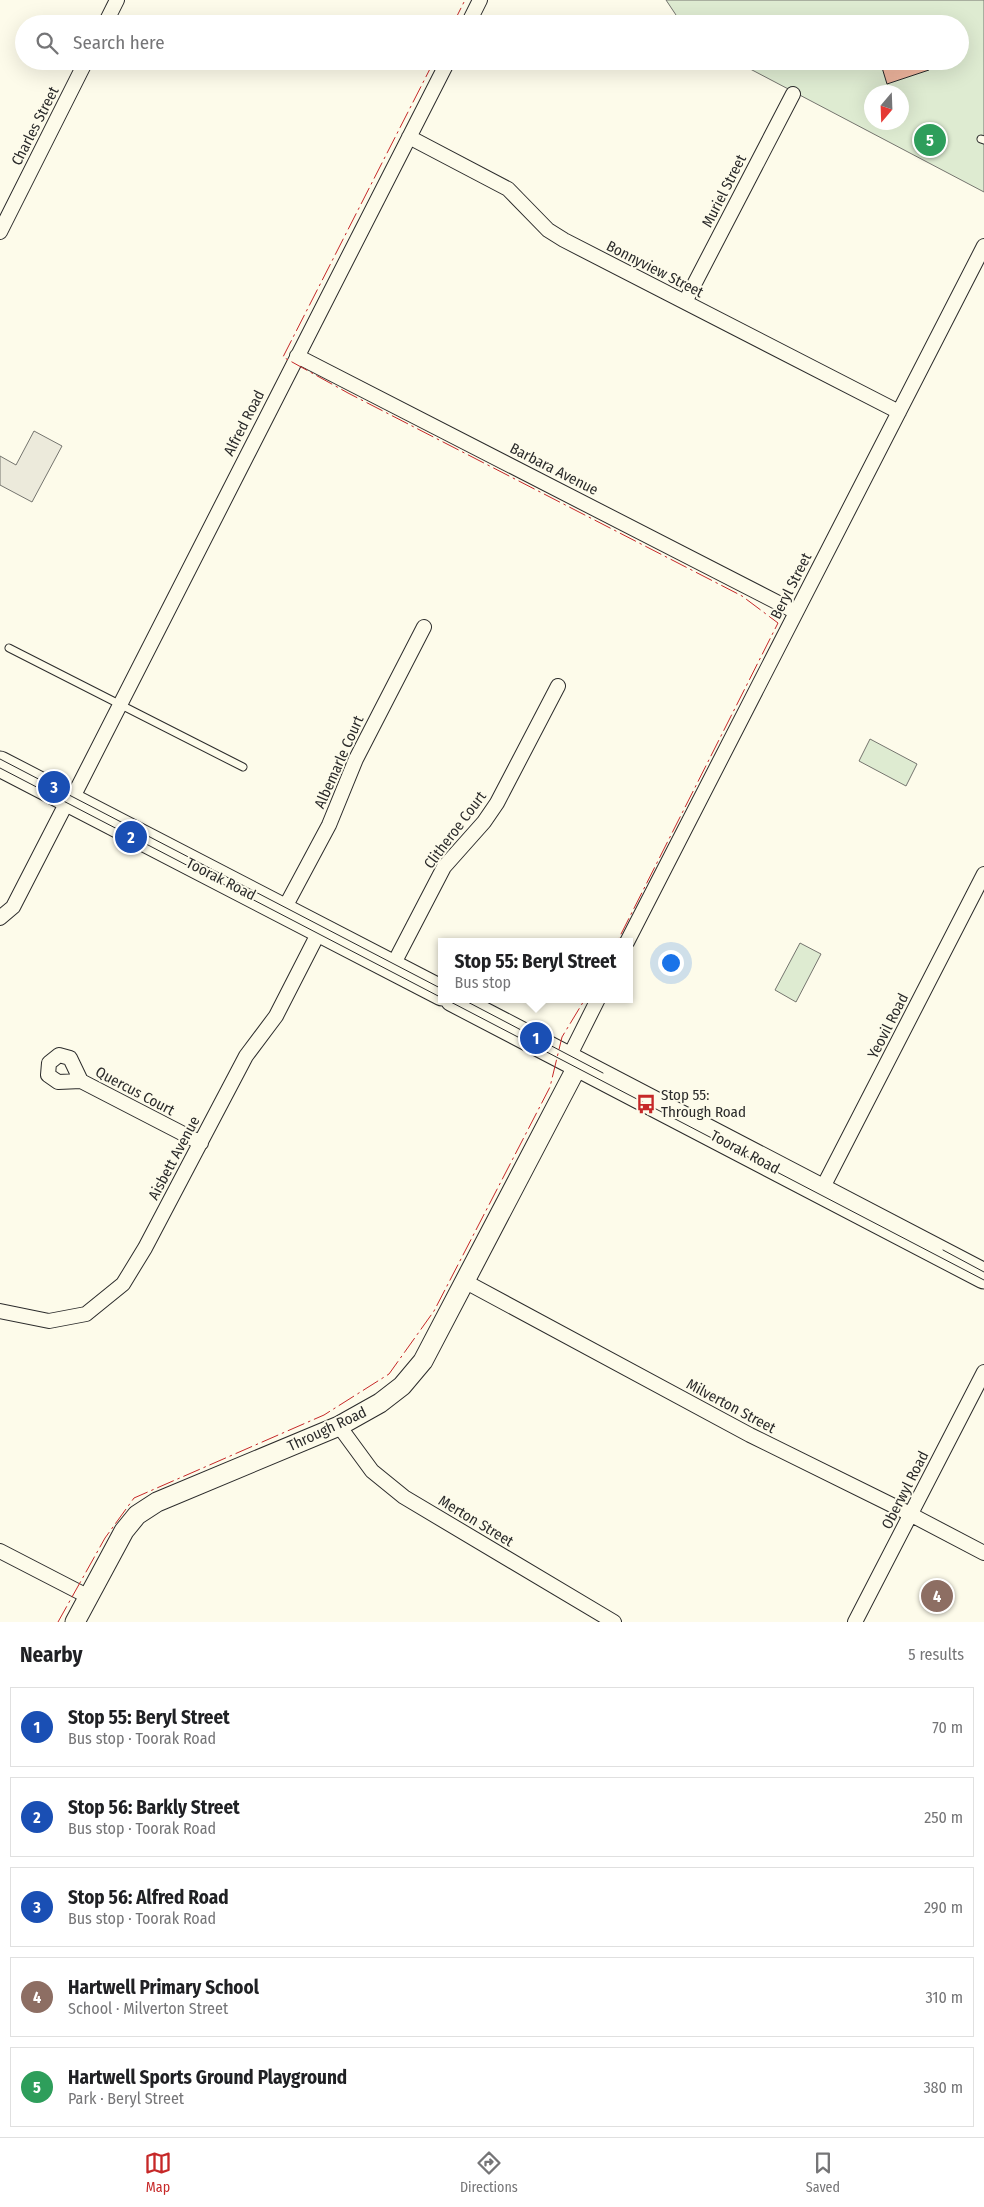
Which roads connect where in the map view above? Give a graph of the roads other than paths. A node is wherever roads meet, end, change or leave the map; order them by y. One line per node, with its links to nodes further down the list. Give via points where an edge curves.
1 (117, 0): 3 (street)
2 (480, 0): 4 (street)
3 (110, 15)
4 (472, 15)
5 (81, 70): 9 (street, Charles Street)
6 (443, 70): 8 (street, Alfred Road)
7 (793, 94): 11 (street, Muriel Street)
8 (409, 137): 11 (street, Bonnyview Street, via 508,188 556,235); 12 (street, Alfred Road)
9 (0, 232)
10 (984, 246): 13 (street, Beryl Street)
11 (685, 302): 13 (street, Bonnyview Street)
12 (297, 356): 14 (street, Barbara Avenue); 18 (street, Alfred Road)
13 (899, 412): 14 (street, Beryl Street)
14 (796, 612): 26 (street, Beryl Street)
15 (424, 627): 23 (street, Albemarle Court, via 356,759 329,825)
16 (9, 648): 18 (lane)
17 (558, 686): 27 (street, Clitheroe Court, via 497,803 444,867)
18 (120, 704): 20 (lane); 21 (street, Alfred Road)
19 (0, 764): 21 (highway, Toorak Road)
20 (243, 767)
21 (70, 800): 23 (highway, Toorak Road); 24 (street, Alfred Road, via 13,907)
22 (983, 879): 34 (street, Yeovil Road)
23 (283, 911): 25 (highway, Toorak Road)
24 (0, 918)
25 (320, 930): 27 (highway, Toorak Road); 33 (street, Aisbett Avenue, via 276,1016 246,1056)
26 (630, 938)
27 (392, 967): 28 (highway, Toorak Road)
28 (438, 991)
29 (462, 1003): 31 (highway, Toorak Road)
30 (596, 1003): 31 (street)
31 (573, 1062): 34 (highway, Toorak Road); 36 (street, Through Road)
32 (81, 1081): 33 (street, Quercus Court)
33 (201, 1143): 37 (street, Aisbett Avenue, via 123,1284 86,1314 50,1321)
34 (821, 1191): 35 (highway, Toorak Road)
35 (984, 1276)
36 (466, 1282): 39 (street, Through Road, via 423,1361 402,1386 380,1403); 40 (street, Milverton Street, via 750,1435)
37 (0, 1311)
38 (984, 1372): 40 (street, Oberwyl Road)
39 (339, 1426): 43 (street, Through Road, via 157,1502 137,1515 124,1531); 45 (street, Merton Street, via 372,1471 404,1496)
40 (911, 1514): 42 (street, Milverton Street); 46 (street, Oberwyl Road)
41 (0, 1551): 43 (street)
42 (984, 1553)
43 (89, 1597): 44 (street, Through Road)
44 (78, 1621)
45 (614, 1622)
46 (855, 1622)

